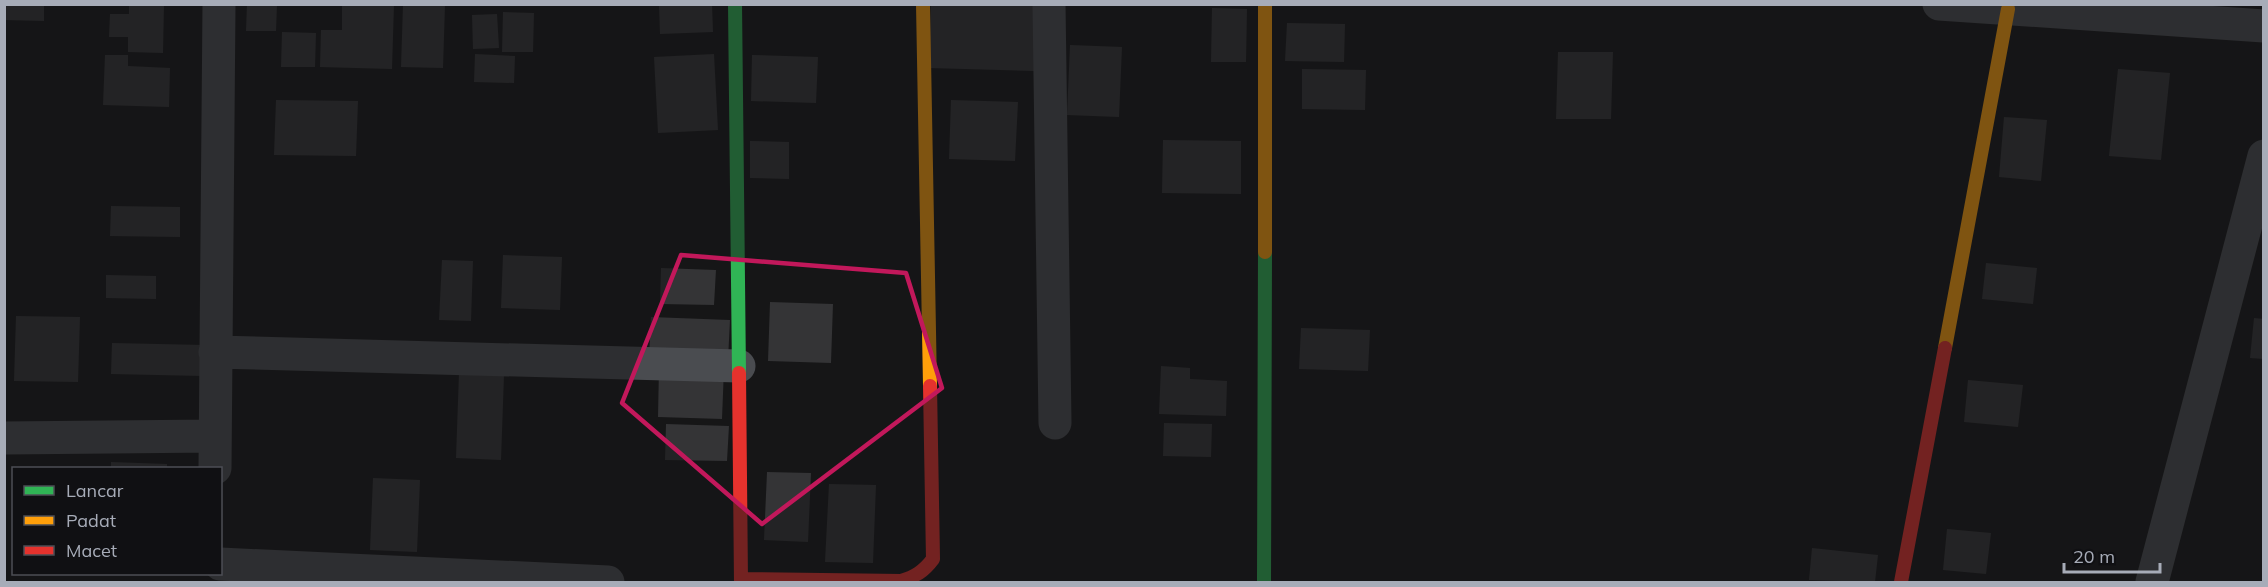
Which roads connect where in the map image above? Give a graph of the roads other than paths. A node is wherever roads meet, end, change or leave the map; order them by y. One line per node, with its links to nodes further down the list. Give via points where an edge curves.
1 (219, 4): 10 (street)
2 (735, 4): 11 (street)
3 (923, 4): 17 (street, via 933,559 917,577 901,581)
4 (1049, 4): 12 (street)
5 (1265, 4): 19 (street)
6 (1939, 4): 7 (street)
7 (2008, 9): 8 (street); 20 (street)
8 (2264, 26)
9 (2264, 156): 21 (street)
10 (215, 352): 11 (street); 13 (street)
11 (739, 366): 17 (street)
12 (1055, 423)
13 (214, 436): 14 (street); 15 (street)
14 (4, 438)
15 (215, 467)
16 (222, 564): 18 (street)
17 (741, 581)
18 (608, 582)
19 (1264, 582)
20 (1900, 582)
21 (2152, 582)

